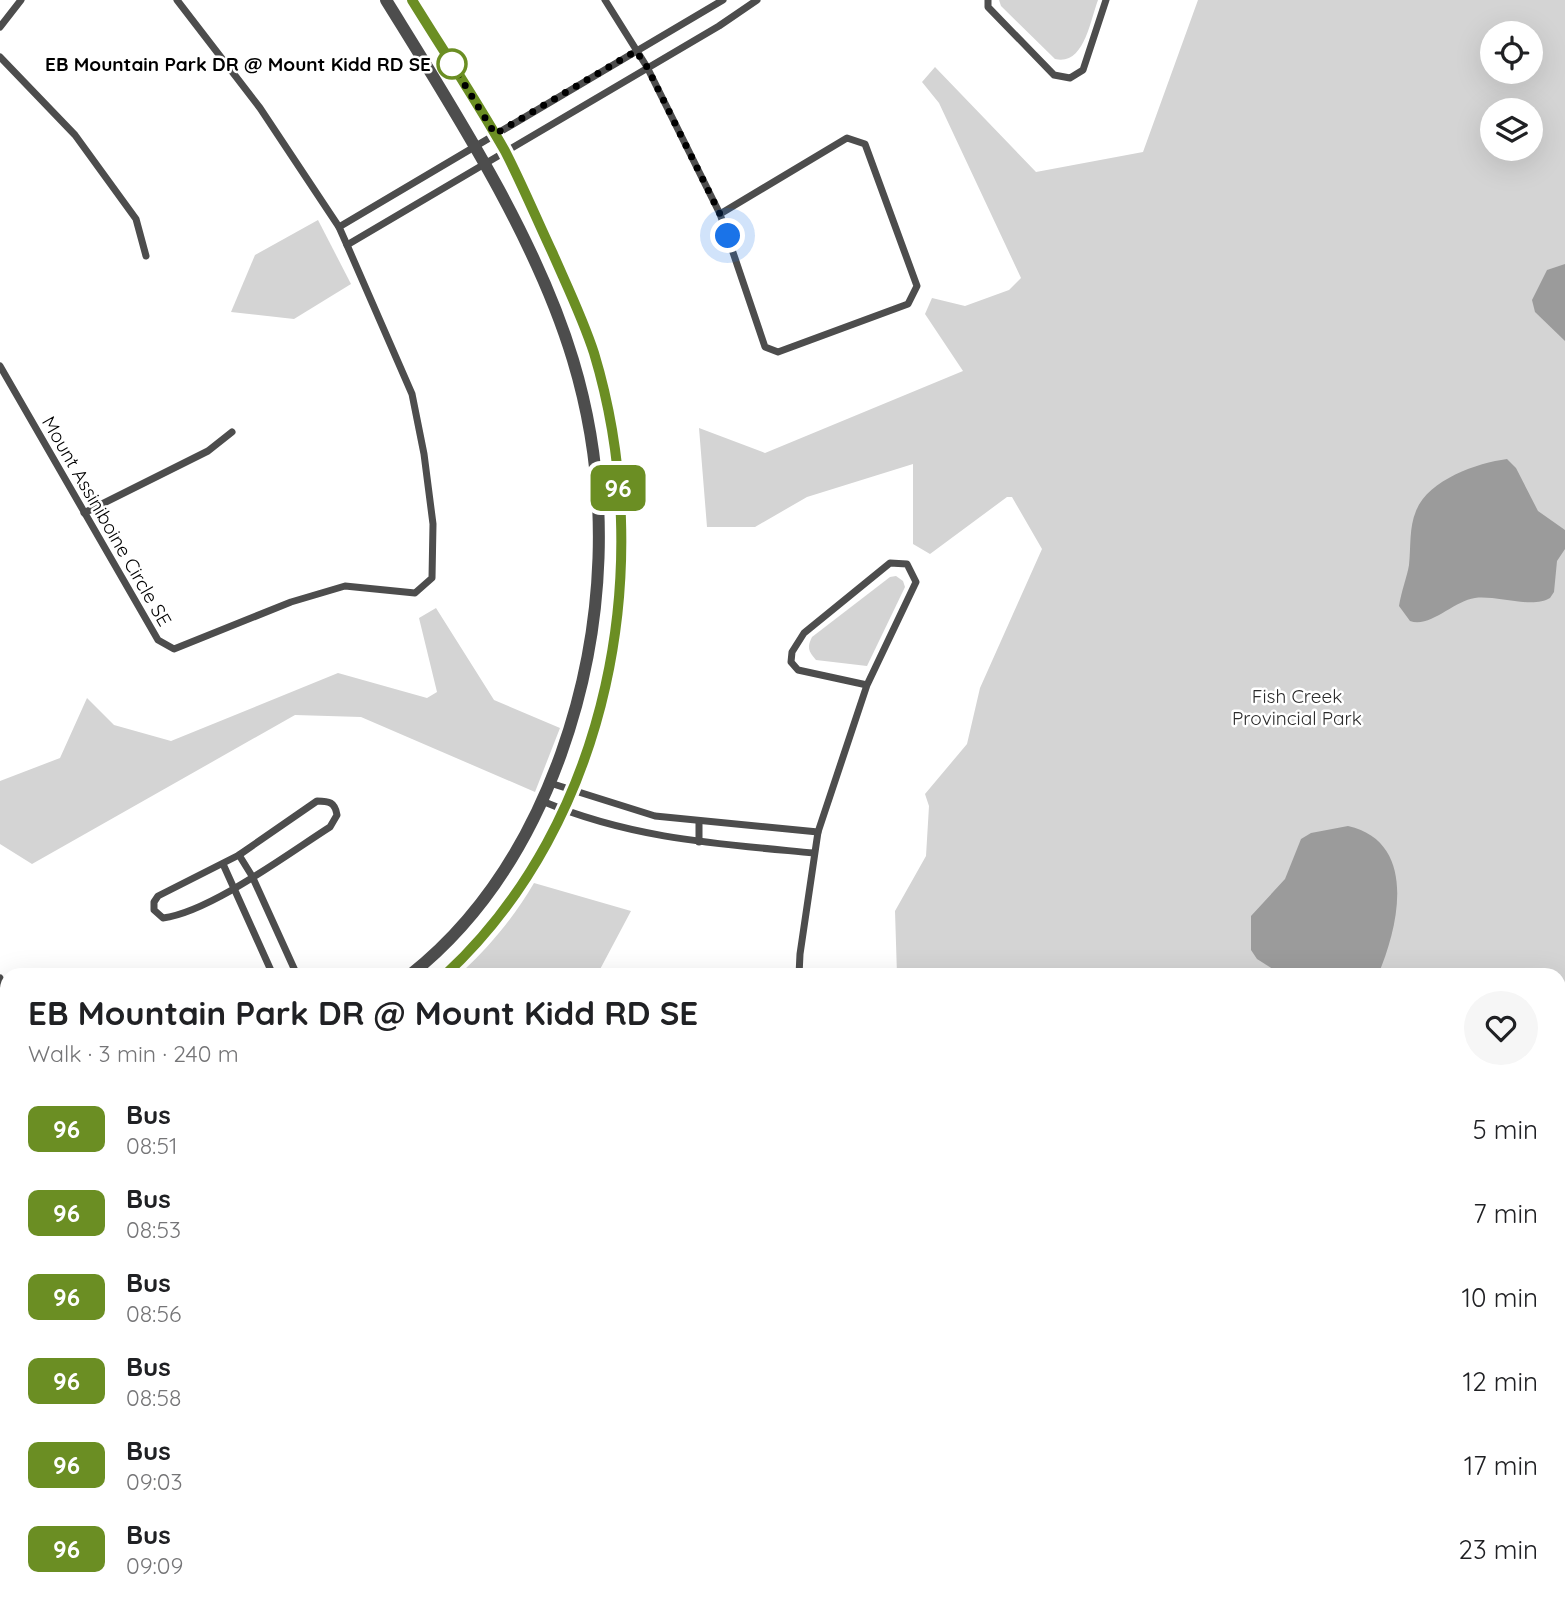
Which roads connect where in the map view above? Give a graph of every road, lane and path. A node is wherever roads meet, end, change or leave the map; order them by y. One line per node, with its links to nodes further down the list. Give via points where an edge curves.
1 (21, 0): 10 (street)
2 (177, 0): 19 (street, Mount Assiniboine Circle SE, via 260,108)
3 (386, 0): 15 (street)
4 (412, 0): 14 (street)
5 (605, 0): 11 (street)
6 (723, 0): 11 (street)
7 (757, 0): 13 (street)
8 (988, 0): 9 (street, via 992,13 1054,75 1070,78 1083,71)
9 (1106, 0)
10 (0, 27)
11 (636, 51): 13 (street); 14 (street)
12 (0, 57): 21 (street, via 75,135 136,219)
13 (647, 67): 16 (street); 18 (street)
14 (495, 134): 15 (street); 16 (street)
15 (473, 146): 17 (street); 19 (street)
16 (505, 153): 17 (street); 27 (street, via 594,353 609,419 620,506 616,622 591,740)
17 (484, 165): 20 (street); 26 (street, via 546,288 573,360 589,425 600,509 595,607 584,672 570,730)
18 (720, 214): 18 (street, via 765,347 778,352 908,304 914,294 917,286 865,144 847,138)
19 (339, 227): 20 (street, Mount Assiniboine Circle SE)
20 (347, 245): 24 (street, Mount Assiniboine Circle SE, via 412,394 433,524 432,578 415,593 345,586 290,602 174,649 158,639)
21 (146, 256)
22 (0, 366): 24 (street, Mount Assiniboine Circle SE)
23 (232, 432): 24 (street, via 208,451)
24 (84, 513)
25 (867, 685): 25 (street, via 798,670 791,662 792,652 804,633 890,563 908,564 916,582); 31 (street)
26 (550, 783): 27 (street); 28 (street)
27 (572, 792): 29 (street); 30 (street, via 654,816)
28 (542, 802): 29 (street); 40 (street, via 487,895)
29 (564, 810): 32 (street, via 650,835); 41 (street, via 507,906)
30 (699, 822): 31 (street); 32 (street)
31 (818, 832): 33 (street)
32 (699, 842): 33 (street)
33 (814, 853): 42 (street)
34 (239, 855): 35 (street); 36 (street); 36 (street, via 317,801 329,801 336,807 330,827)
35 (223, 864): 37 (street); 37 (street, via 158,896 154,910 163,918 175,916)
36 (252, 876): 37 (street); 39 (street)
37 (234, 888): 38 (street)
38 (270, 968)
39 (294, 968)
40 (418, 968)
41 (452, 968)
42 (800, 968)

